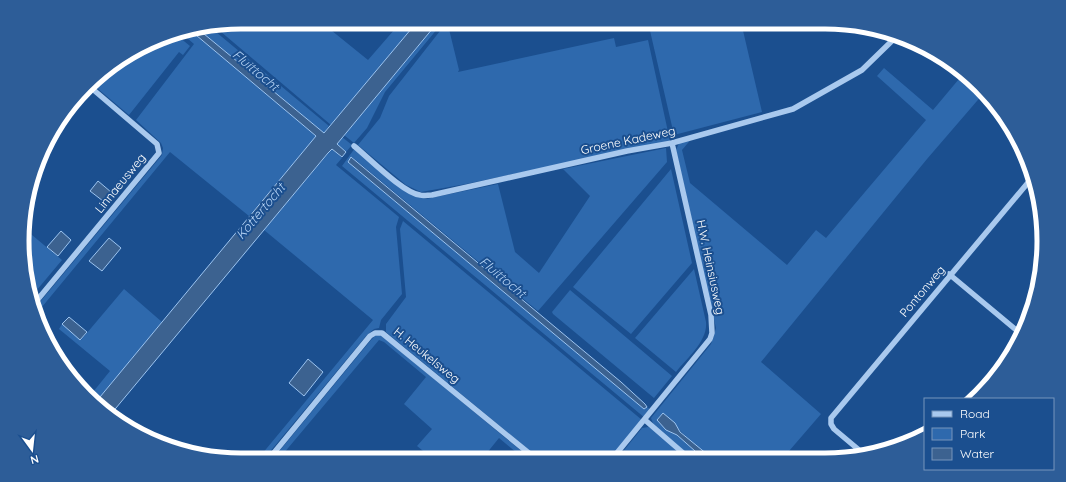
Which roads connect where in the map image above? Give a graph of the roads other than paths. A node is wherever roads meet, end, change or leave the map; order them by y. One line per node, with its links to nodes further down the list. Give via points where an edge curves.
1 (893, 40): 3 (street, Groene Kadeweg, via 862,70 793,109)
2 (92, 90): 7 (street, Linnaeusweg, via 157,144 159,153)
3 (672, 143): 4 (street, Groene Kadeweg, via 420,196 393,179); 9 (street, H.W. Heinsiusweg, via 711,315 712,333 710,339)
4 (354, 146)
5 (1029, 182): 6 (street, Pontonweg)
6 (949, 274): 8 (street); 10 (street, Pontonweg, via 831,418 834,429)
7 (37, 300)
8 (1017, 331)
9 (645, 420): 13 (street, H.W. Heinsiusweg); 14 (street)
10 (859, 450)
11 (274, 453): 12 (street, H. Heukelsweg, via 370,336 382,333)
12 (529, 453)
13 (617, 453)
14 (683, 453)

